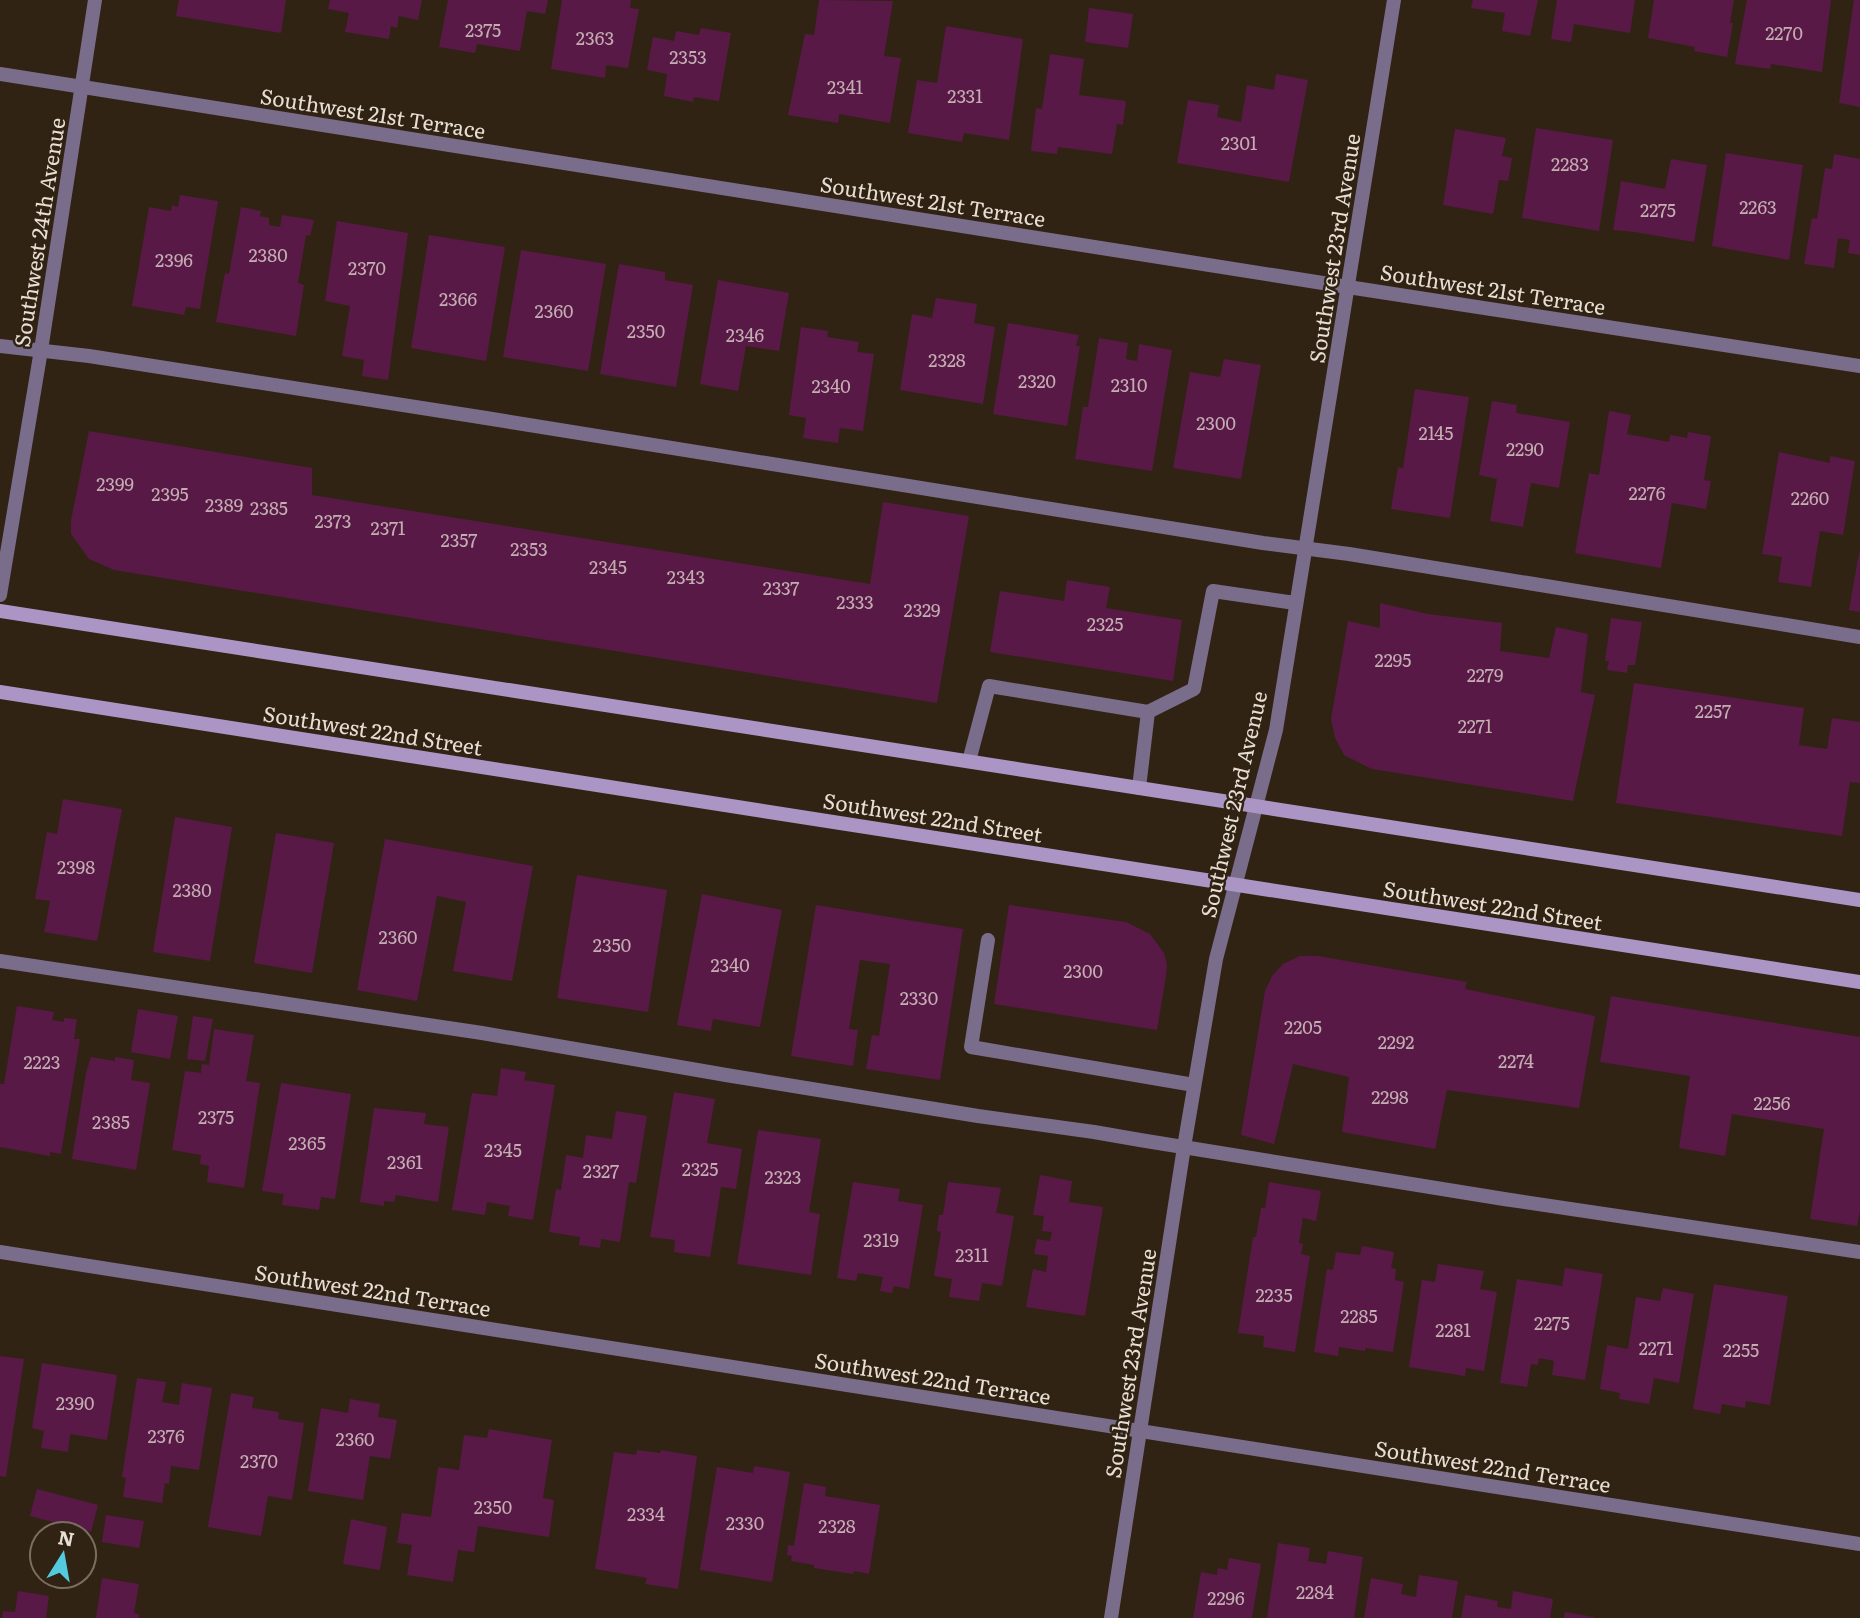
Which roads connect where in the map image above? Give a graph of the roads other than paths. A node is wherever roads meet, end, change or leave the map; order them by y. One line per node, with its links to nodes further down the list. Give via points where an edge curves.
1 (95, 0): 4 (street, Southwest 24th Avenue)
2 (1394, 0): 5 (street, Southwest 23rd Avenue)
3 (0, 74): 4 (street, Southwest 21st Terrace)
4 (82, 87): 5 (street, Southwest 21st Terrace); 7 (street, Southwest 24th Avenue)
5 (1348, 287): 8 (street, Southwest 21st Terrace); 9 (street, Southwest 23rd Avenue)
6 (0, 346): 7 (street)
7 (41, 350): 9 (street); 10 (street, Southwest 24th Avenue)
8 (1860, 366)
9 (1304, 549): 11 (street, Southwest 23rd Avenue); 13 (street)
10 (0, 594)
11 (1295, 603): 15 (street, via 1213,591 1194,689); 18 (street, Southwest 23rd Avenue, via 1276,730)
12 (0, 611): 16 (main road)
13 (1860, 637)
14 (0, 692): 19 (main road, Southwest 22nd Street)
15 (1148, 712): 16 (street, via 989,686); 17 (street)
16 (969, 761): 17 (main road)
17 (1139, 788): 18 (main road)
18 (1256, 805): 19 (street, Southwest 23rd Avenue); 20 (main road)
19 (1236, 885): 23 (main road, Southwest 22nd Street); 24 (street, Southwest 23rd Avenue, via 1216,959)
20 (1860, 900)
21 (988, 940): 24 (street, via 971,1047)
22 (0, 961): 25 (street, via 482,1033)
23 (1860, 982)
24 (1194, 1085): 25 (street, Southwest 23rd Avenue)
25 (1184, 1147): 27 (street); 28 (street, Southwest 23rd Avenue)
26 (0, 1252): 28 (street, Southwest 22nd Terrace)
27 (1860, 1252)
28 (1139, 1430): 29 (street, Southwest 22nd Terrace); 30 (street, Southwest 23rd Avenue)
29 (1860, 1544)
30 (1111, 1618)

